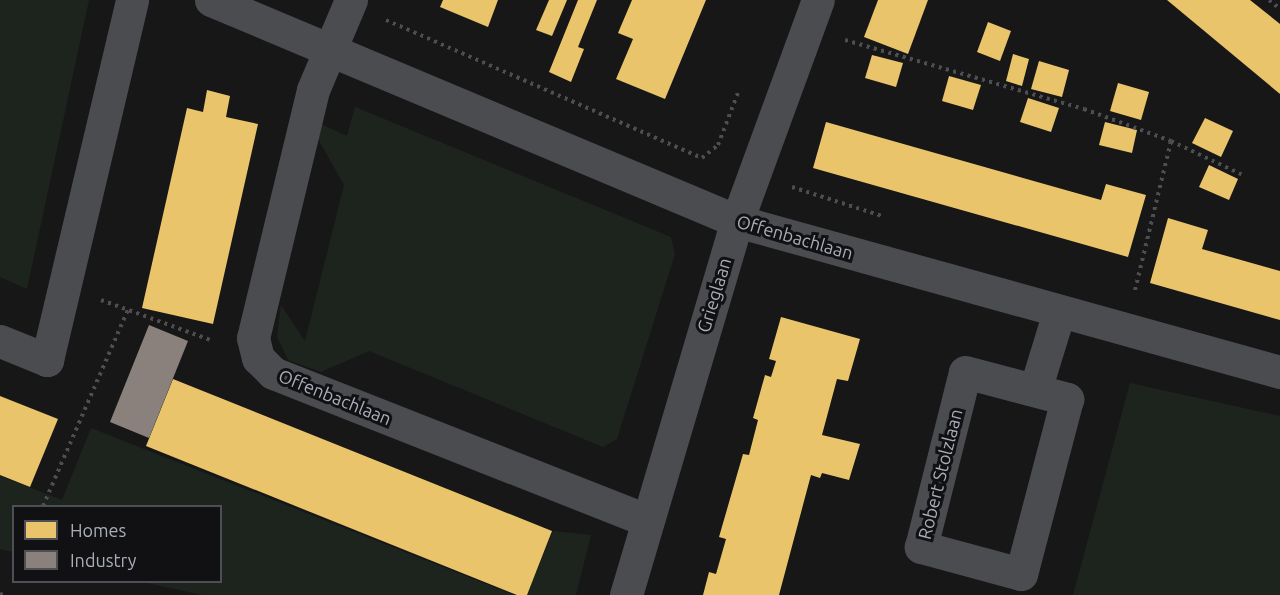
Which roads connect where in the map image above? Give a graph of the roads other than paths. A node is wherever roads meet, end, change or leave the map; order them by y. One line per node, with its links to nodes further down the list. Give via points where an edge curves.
1 (132, 0): 8 (street, via 47,360)
2 (211, 0): 5 (street, Offenbachlaan)
3 (351, 0): 5 (street, Offenbachlaan)
4 (818, 0): 6 (street, Grieglaan)
5 (330, 48): 6 (street, Offenbachlaan); 11 (street, Offenbachlaan, via 313,90 253,338 258,358 273,373)
6 (737, 221): 7 (street, Offenbachlaan); 11 (street, Grieglaan)
7 (1059, 312): 9 (street, Offenbachlaan); 10 (street)
8 (0, 341)
9 (1280, 372)
10 (1035, 390): 10 (street, Robert Stolzlaan, via 965,372 921,547 1021,574 1067,399)
11 (647, 520): 12 (street, Grieglaan)
12 (626, 595)

